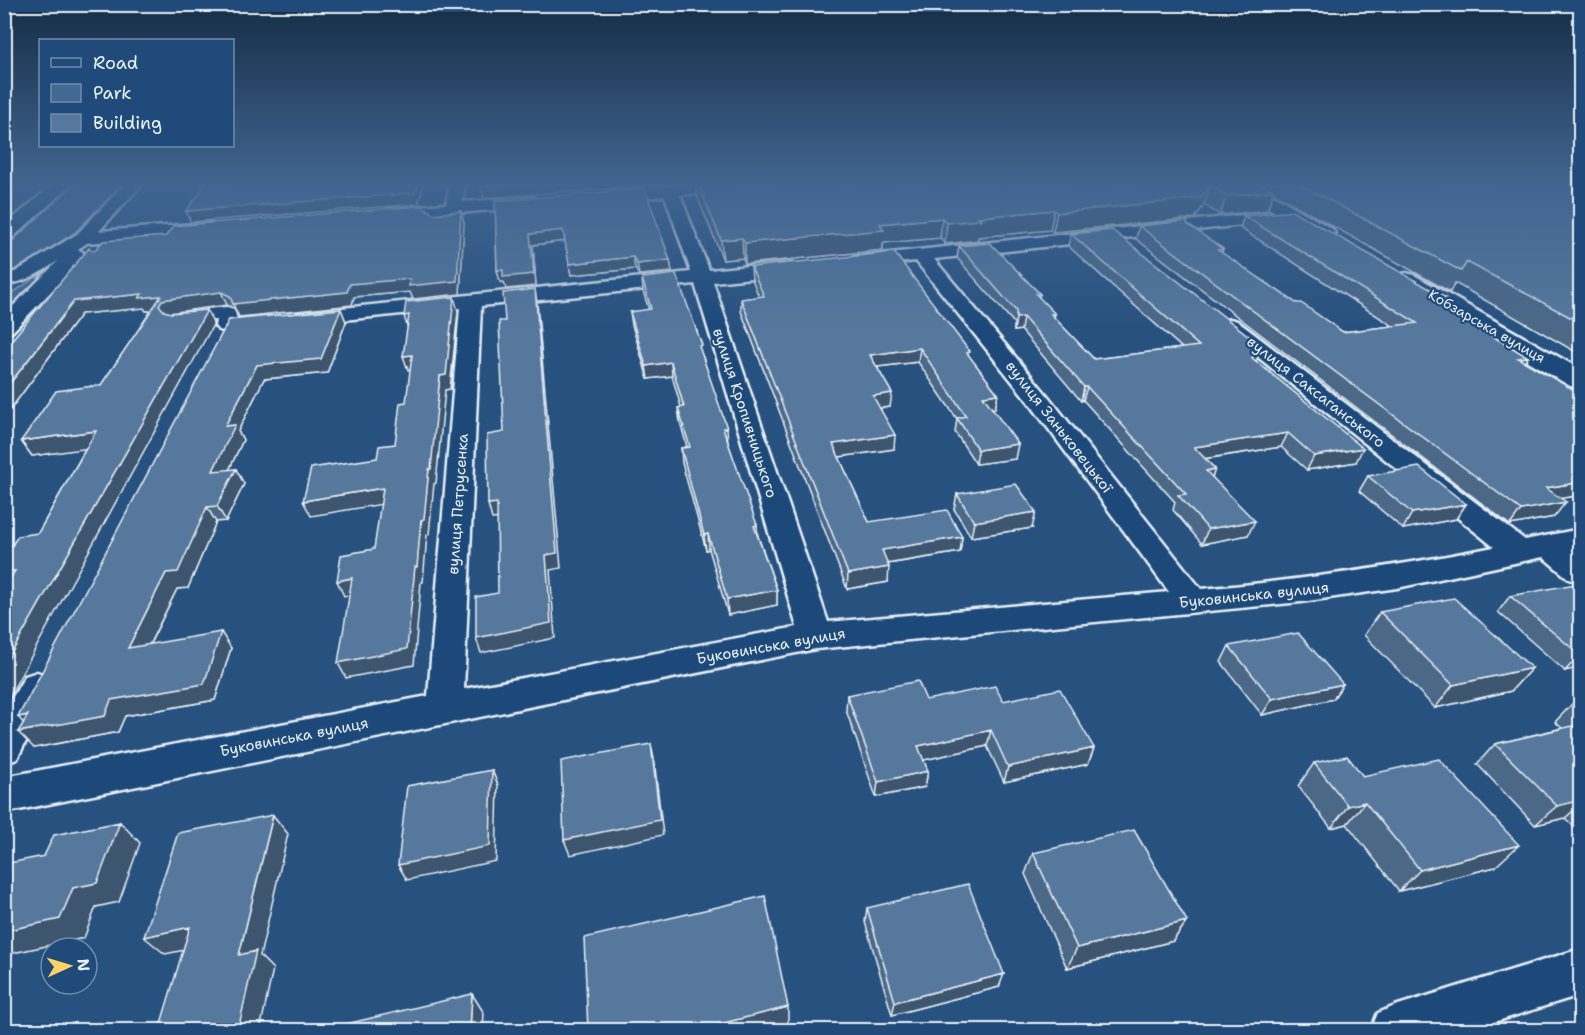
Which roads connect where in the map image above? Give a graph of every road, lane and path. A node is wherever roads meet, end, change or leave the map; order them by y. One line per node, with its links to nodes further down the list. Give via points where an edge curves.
1 (93, 231): 7 (street)
2 (181, 231): 7 (street)
3 (686, 231): 14 (street, вулиця Кропивницького)
4 (1139, 231): 6 (street)
5 (1322, 231): 8 (street)
6 (1113, 234): 9 (street); 10 (street)
7 (83, 243): 15 (street); 19 (street)
8 (1344, 244)
9 (921, 255): 11 (street); 24 (street, вулиця Заньковецької, via 1039,400)
10 (1141, 256)
11 (840, 263)
12 (806, 266): 14 (street)
13 (1385, 268): 20 (street, Кобзарська вулиця)
14 (702, 276): 16 (street); 25 (street, вулиця Кропивницького)
15 (10, 281)
16 (471, 300): 18 (street, via 221,336 227,313); 27 (street, вулиця Петрусенка)
17 (1217, 315): 22 (street, вулиця Саксаганського)
18 (178, 318)
19 (4, 327)
20 (1581, 380)
21 (1581, 539): 22 (street, Буковинська вулиця)
22 (1534, 549): 23 (street, вулиця Саксаганського); 24 (street, Буковинська вулиця, via 1387,579)
23 (1581, 571)
24 (1194, 602): 25 (street, Буковинська вулиця)
25 (816, 636): 27 (street, Буковинська вулиця)
26 (49, 663): 28 (street)
27 (445, 707): 29 (street, Буковинська вулиця)
28 (4, 748)
29 (4, 795)
30 (1581, 972): 31 (street)
31 (1395, 1030)

